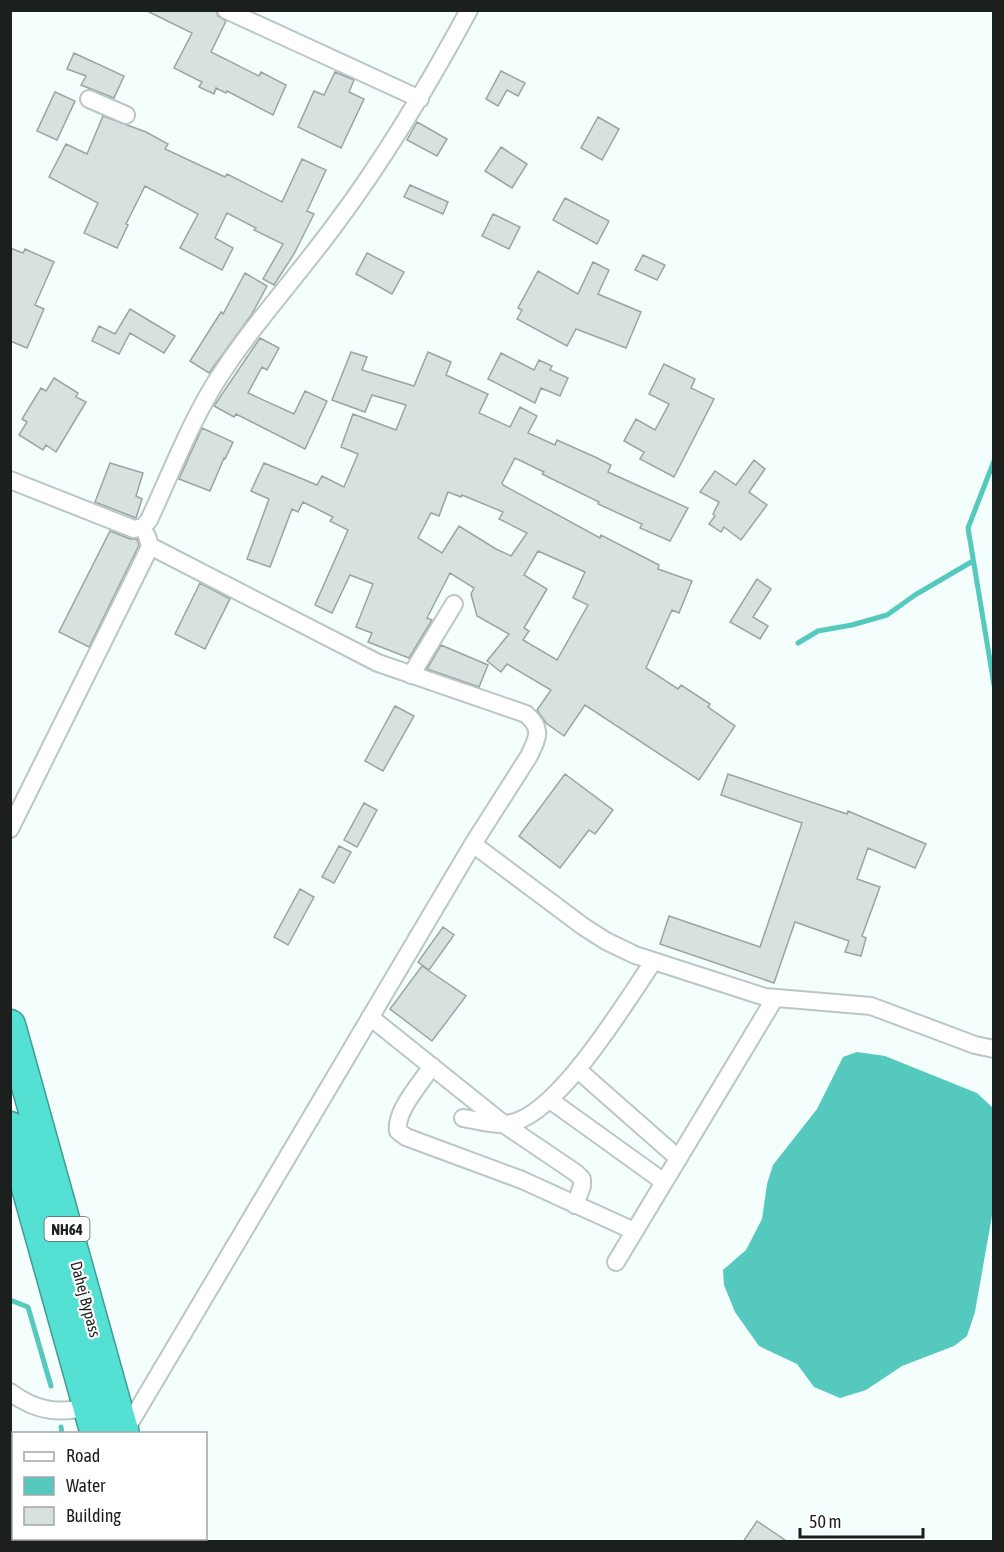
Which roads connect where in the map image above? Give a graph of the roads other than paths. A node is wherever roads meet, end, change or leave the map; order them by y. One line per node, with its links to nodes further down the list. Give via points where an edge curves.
1 (226, 10): 4 (street)
2 (469, 10): 4 (street)
3 (89, 99): 5 (street)
4 (420, 99): 7 (street, via 339,221 252,330 214,386)
5 (126, 115)
6 (10, 480): 7 (street, via 134,529)
7 (143, 527): 8 (street)
8 (150, 546): 10 (street, via 378,663); 11 (street)
9 (454, 604): 10 (street)
10 (411, 675): 12 (street, via 519,711 535,722 538,731 529,756)
11 (10, 829)
12 (473, 844): 13 (street, via 584,927 622,950); 15 (street)
13 (653, 962): 14 (street); 19 (street)
14 (775, 998): 17 (street, via 871,1006); 24 (street)
15 (370, 1017): 18 (street); 30 (street)
16 (10, 1025): 30 (highway, Dahej Bypass / NH64)
17 (993, 1049)
18 (432, 1066): 22 (street); 26 (street, via 401,1112 398,1131)
19 (578, 1070): 20 (street); 24 (street)
20 (550, 1101): 22 (street, via 523,1119); 25 (street)
21 (463, 1118): 22 (street)
22 (505, 1125): 26 (street, via 582,1179)
23 (10, 1127): 30 (highway, Dahej Bypass / NH64)
24 (678, 1158): 25 (street)
25 (664, 1182): 27 (street)
26 (575, 1205): 27 (street)
27 (634, 1231): 28 (street)
28 (616, 1262)
29 (10, 1392): 30 (street, via 22,1401 54,1412)
30 (109, 1422)

